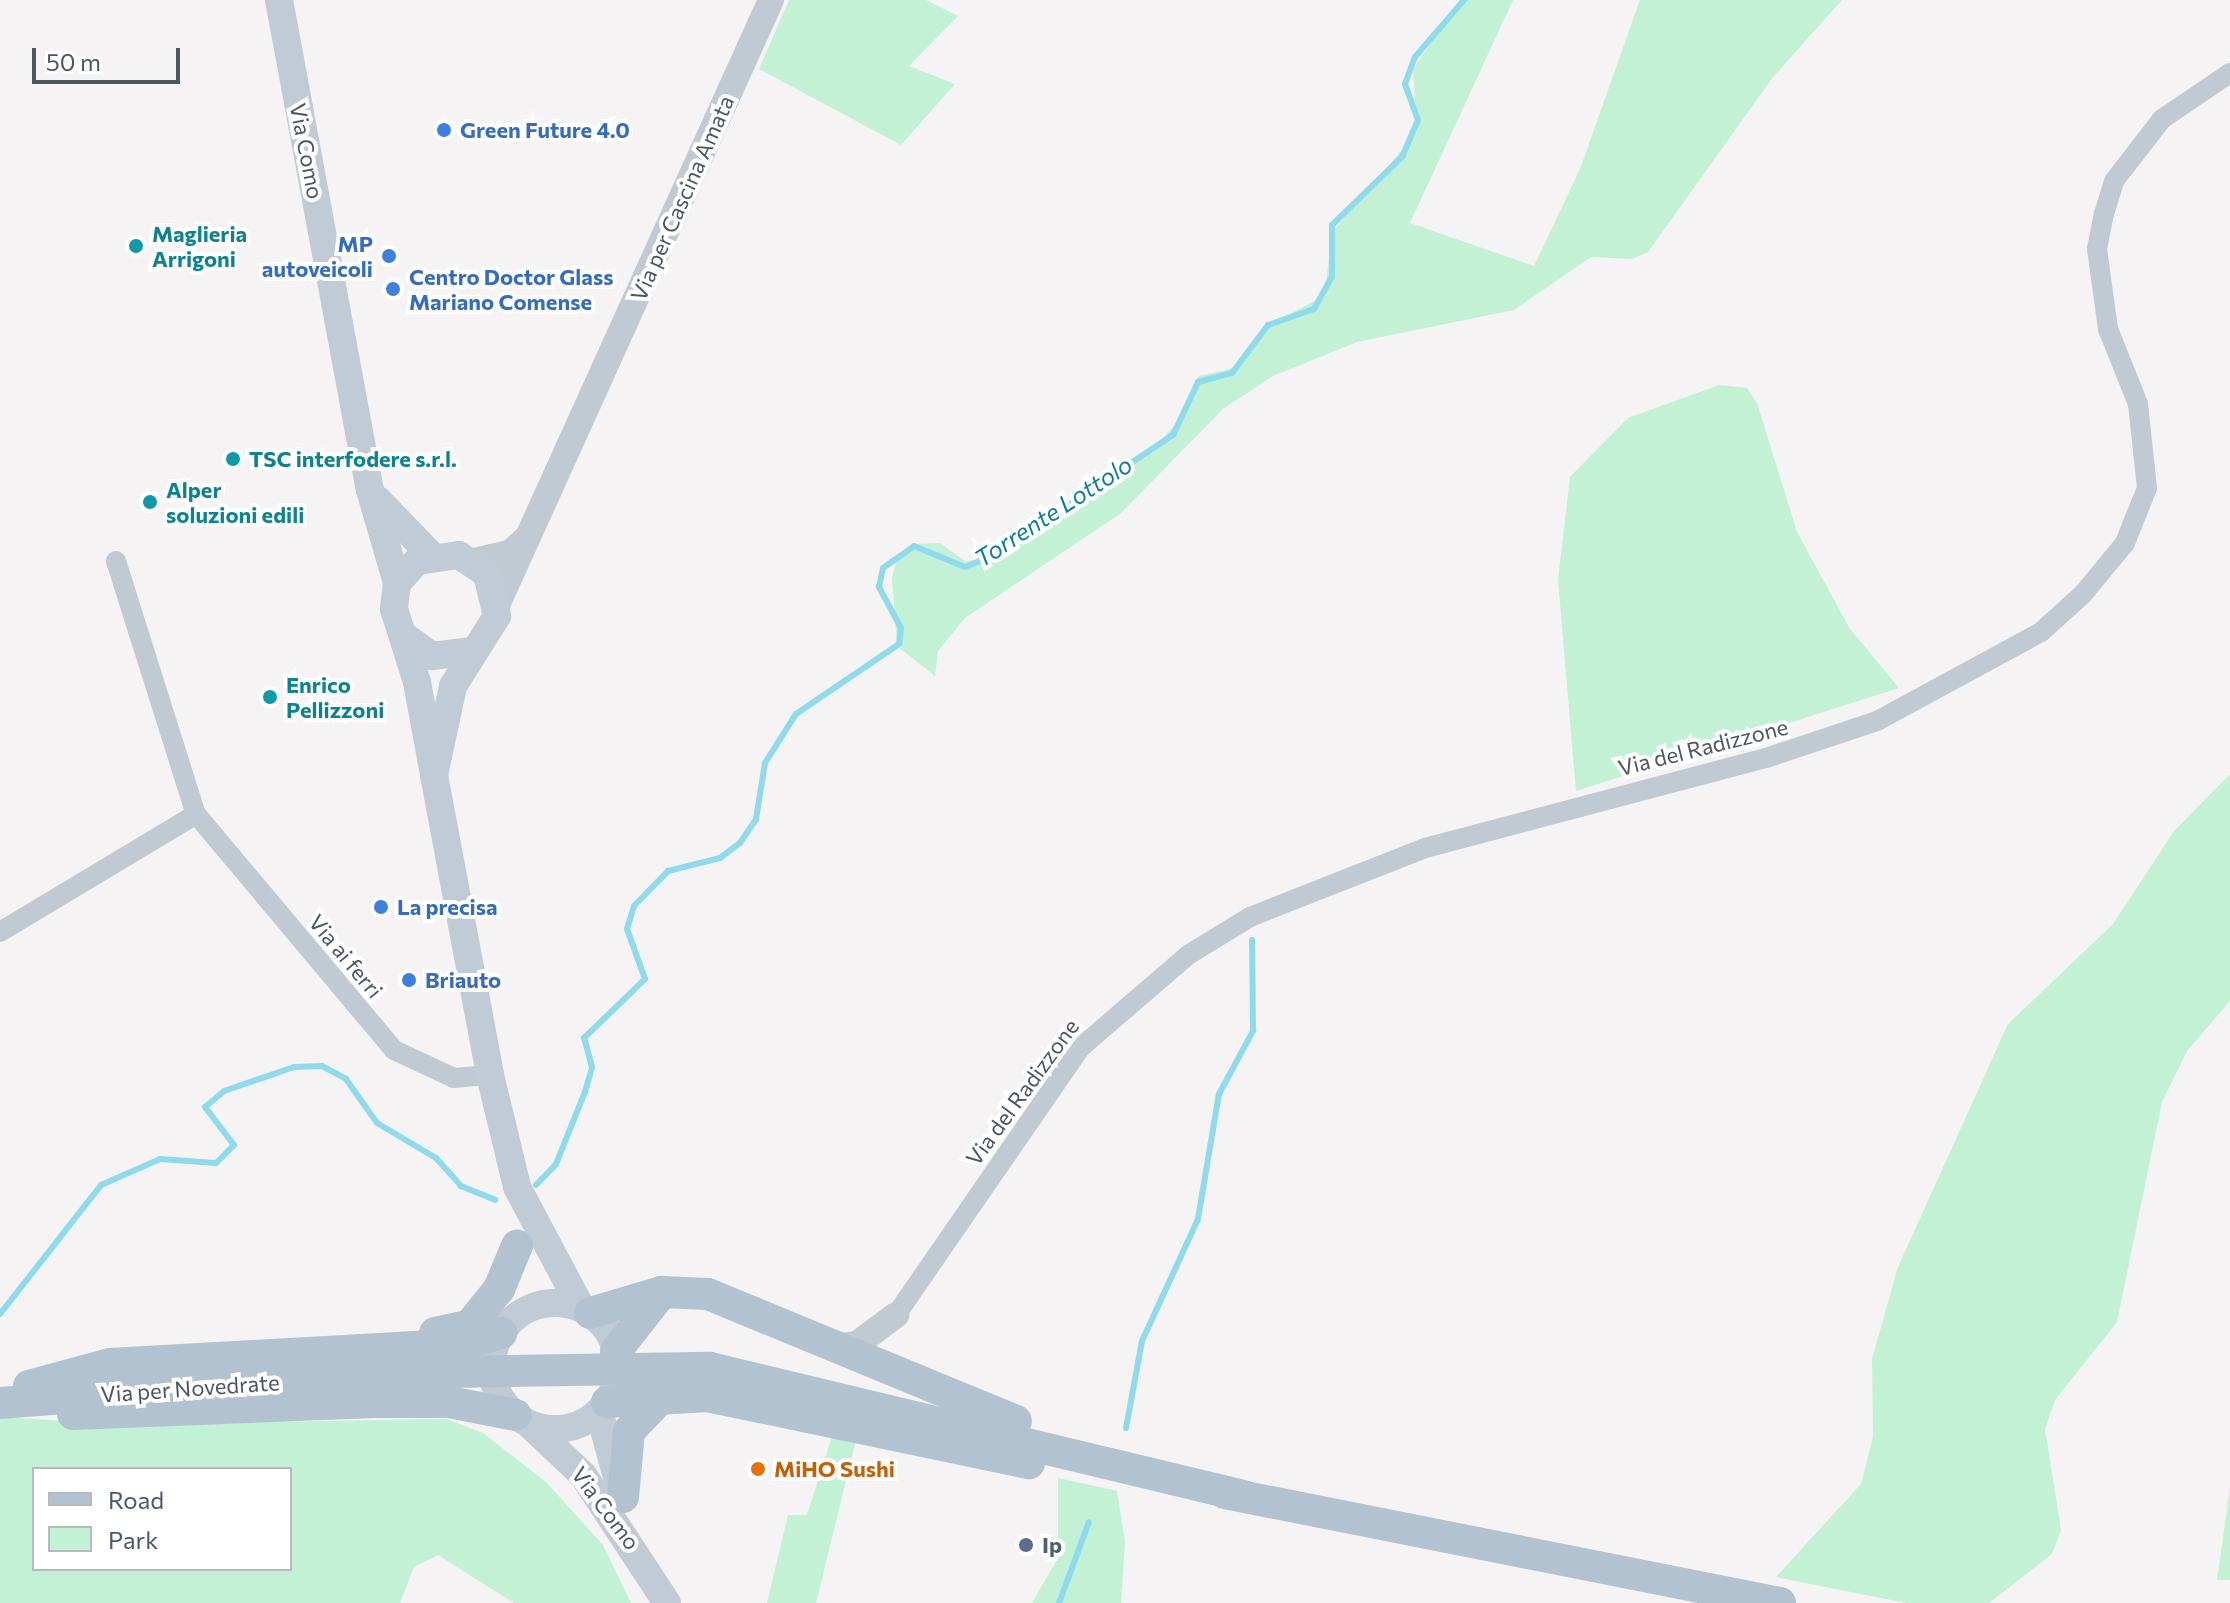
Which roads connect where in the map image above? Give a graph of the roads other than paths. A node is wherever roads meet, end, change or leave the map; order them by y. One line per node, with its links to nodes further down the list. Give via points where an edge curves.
1 (279, 0): 4 (main road, Via Como)
2 (771, 0): 5 (street, Via per Cascina Amata)
3 (2230, 73): 21 (street, Via del Radizzone, via 2162,119 2114,181 2104,214 2097,249 2106,317 2138,404 2147,488 2125,543 2083,594 2041,632 1877,721 1425,848 1250,917 1188,955 1080,1048)
4 (370, 490): 6 (main road); 9 (main road, Via Como)
5 (537, 529): 8 (street, Via per Cascina Amata, via 510,553); 10 (street, Via per Cascina Amata)
6 (431, 555): 8 (main road); 9 (main road)
7 (116, 561): 14 (street, Via ai ferri)
8 (474, 561): 10 (main road)
9 (397, 583): 11 (main road, via 394,609)
10 (498, 603): 12 (main road, via 491,630)
11 (402, 635): 12 (main road, via 432,656); 13 (main road)
12 (471, 651): 13 (main road, via 450,698)
13 (434, 775): 16 (main road)
14 (196, 814): 15 (street); 16 (street, Via ai ferri, via 394,1050 454,1078)
15 (0, 932)
16 (490, 1075): 17 (main road)
17 (517, 1187): 18 (main road); 20 (main road)
18 (517, 1246): 22 (main road); 25 (main road, via 499,1289 469,1326)
19 (662, 1292): 20 (main road); 23 (main road, via 708,1294); 24 (main road)
20 (586, 1311): 22 (main road, via 538,1305); 24 (main road)
21 (896, 1315): 23 (street, via 857,1344); 26 (street)
22 (503, 1329): 25 (main road, via 463,1344); 32 (main road, via 492,1373)
23 (827, 1347): 26 (main road)
24 (616, 1351): 30 (main road)
25 (374, 1361): 27 (main road, via 110,1364); 29 (main road, Via per Novedrate); 33 (main road, via 710,1368)
26 (875, 1365): 33 (main road, via 1046,1433)
27 (0, 1393)
28 (660, 1399): 30 (main road); 33 (main road, via 707,1396 1071,1471); 34 (main road, via 629,1431)
29 (0, 1403)
30 (603, 1406): 32 (main road, via 571,1427); 34 (main road)
31 (0, 1410): 32 (main road, via 116,1416 449,1402)
32 (523, 1420): 35 (main road, Via Como, via 575,1467)
33 (1243, 1496): 37 (main road)
34 (623, 1497): 35 (main road)
35 (639, 1550): 36 (main road, Via Como)
36 (667, 1603)
37 (1780, 1603)

